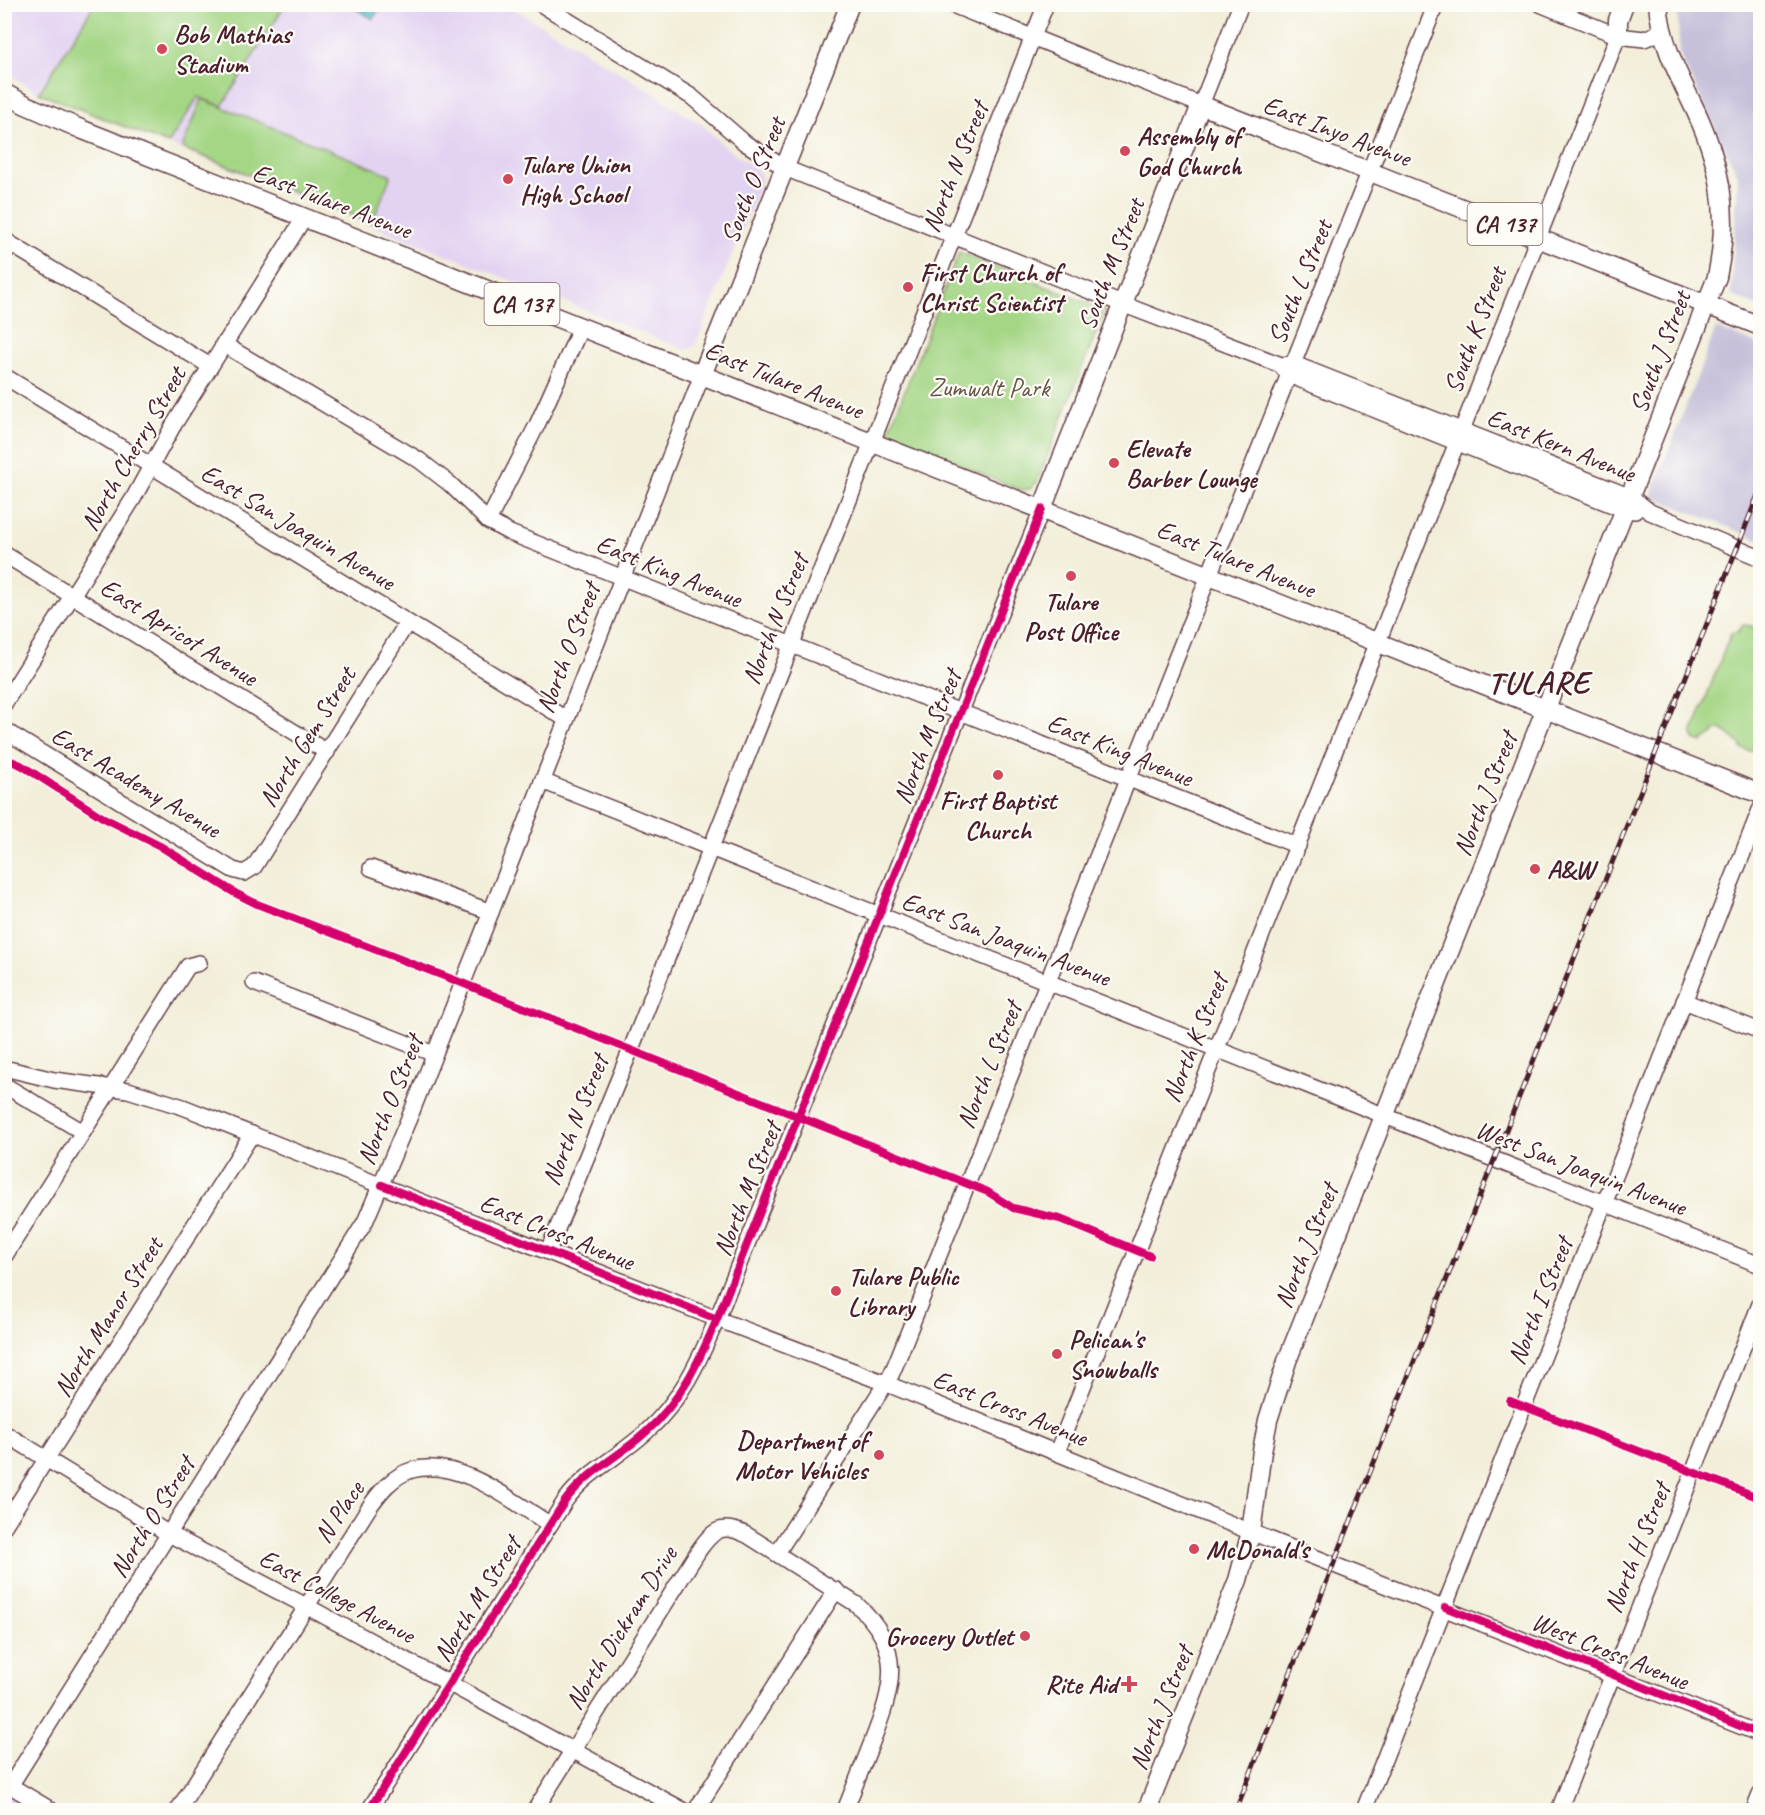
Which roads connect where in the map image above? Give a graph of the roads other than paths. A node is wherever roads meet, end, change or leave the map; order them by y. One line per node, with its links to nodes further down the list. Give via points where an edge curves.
1 (541, 4): 15 (street, East Kern Avenue, via 692,97 745,143)
2 (850, 4): 15 (main road, South O Street)
3 (950, 4): 12 (street, East Inyo Avenue)
4 (1046, 4): 12 (street, North N Street)
5 (1241, 4): 14 (street, South M Street)
6 (1436, 4): 16 (street, South L Street)
7 (1540, 4): 11 (street)
8 (1624, 4): 11 (main road)
9 (1658, 4): 10 (main road, South J Street)
10 (1662, 32): 11 (street, via 1644,39); 22 (main road, South J Street, via 1715,158 1724,206 1722,250)
11 (1618, 36): 19 (street, South K Street)
12 (1033, 38): 14 (street, East Inyo Avenue); 18 (street, North N Street)
13 (4, 93): 17 (main road, East Tulare Avenue / CA 137, via 52,117)
14 (1201, 105): 16 (main road, East Inyo Avenue / CA 137); 21 (main road, South M Street)
15 (785, 168): 18 (street, East Kern Avenue); 28 (main road, South O Street)
16 (1370, 171): 19 (main road, East Inyo Avenue / CA 137); 27 (street, South L Street)
17 (303, 218): 24 (main road, East Tulare Avenue / CA 137); 25 (street, North Cherry Street)
18 (953, 236): 21 (street, East Kern Avenue); 31 (street, North N Street)
19 (1537, 237): 22 (main road, East Inyo Avenue / CA 137); 30 (street, South K Street)
20 (4, 240): 26 (street)
21 (1122, 304): 27 (street, East Kern Avenue); 34 (main road, South M Street)
22 (1707, 305): 23 (main road, CA 137); 33 (main road, South J Street)
23 (1761, 326)
24 (581, 327): 28 (main road, East Tulare Avenue / CA 137); 35 (street)
25 (223, 344): 26 (street, North Cherry Street); 35 (street, East King Avenue, via 419,460)
26 (210, 366): 32 (street, North Cherry Street)
27 (1288, 368): 30 (street, East Kern Avenue); 38 (street, South L Street)
28 (702, 375): 31 (main road, East Tulare Avenue / CA 137); 39 (street, North O Street)
29 (4, 376): 32 (street, East San Joaquin Avenue)
30 (1459, 436): 33 (street, East Kern Avenue); 42 (street, South K Street)
31 (871, 442): 34 (main road, East Tulare Avenue / CA 137); 43 (street, North N Street)
32 (151, 465): 40 (street, North Cherry Street); 41 (street, East San Joaquin Avenue)
33 (1628, 504): 37 (street, East Kern Avenue); 45 (main road, South J Street)
34 (1042, 509): 38 (main road, East Tulare Avenue); 46 (street, North M Street)
35 (488, 521): 39 (street, East King Avenue)
36 (4, 554): 40 (street, East Apricot Avenue)
37 (1761, 558)
38 (1208, 576): 42 (main road, East Tulare Avenue); 50 (street, North L Street)
39 (622, 578): 43 (street, East King Avenue); 47 (street, North O Street)
40 (74, 595): 44 (street, North Cherry Street); 49 (street, East Apricot Avenue)
41 (407, 623): 47 (street, East San Joaquin Avenue); 49 (street, North Gem Street)
42 (1376, 642): 45 (main road, East Tulare Avenue); 55 (street, North K Street)
43 (791, 645): 46 (street, East King Avenue); 54 (street, North N Street)
44 (4, 704)
45 (1546, 710): 52 (main road, East Tulare Avenue); 70 (main road, North J Street)
46 (960, 712): 50 (street, East King Avenue); 59 (street, North M Street)
47 (566, 719): 51 (street, North O Street)
48 (4, 730): 57 (street, East Academy Avenue, via 233,870)
49 (327, 752): 57 (street, North Gem Street, via 254,867)
50 (1129, 779): 55 (street, East King Avenue); 61 (street, North L Street)
51 (542, 781): 54 (street, East San Joaquin Avenue); 58 (street, North O Street)
52 (1761, 794)
53 (1761, 810): 63 (street, North I Street)
54 (710, 846): 59 (street, East San Joaquin Avenue); 75 (street, North N Street)
55 (1298, 846): 65 (street, North K Street)
56 (370, 868): 58 (street)
57 (244, 873)
58 (491, 912): 66 (street, North O Street)
59 (879, 915): 61 (street, East San Joaquin Avenue); 79 (street, North M Street)
60 (199, 963): 69 (street, via 188,966)
61 (1049, 981): 65 (street, East San Joaquin Avenue); 80 (street, North L Street)
62 (254, 983): 66 (street)
63 (1684, 1001): 64 (street); 74 (street, North I Street)
64 (1761, 1031)
65 (1217, 1047): 70 (street, East San Joaquin Avenue); 82 (street, North K Street)
66 (434, 1054): 73 (street, North O Street)
67 (4, 1068): 69 (street, East Cross Avenue)
68 (4, 1085): 71 (street)
69 (112, 1088): 71 (street); 72 (street, East Cross Avenue, via 170,1102)
70 (1385, 1115): 74 (street, West San Joaquin Avenue); 86 (main road, North J Street, via 1279,1384 1262,1451)
71 (83, 1132): 76 (street)
72 (252, 1134): 73 (street, East Cross Avenue); 83 (street, North Manor Street)
73 (382, 1185): 75 (street, East Cross Avenue); 87 (street, North O Street, via 354,1242)
74 (1605, 1202): 77 (street, West San Joaquin Avenue); 91 (street, North I Street)
75 (548, 1251): 79 (street, East Cross Avenue)
76 (4, 1257)
77 (1761, 1265)
78 (1761, 1304): 92 (street, North H Street)
79 (717, 1319): 80 (street, East Cross Avenue); 84 (street, North M Street, via 691,1377 665,1414 571,1492)
80 (885, 1383): 82 (street, East Cross Avenue); 88 (street, North L Street)
81 (4, 1433): 83 (street, East College Avenue)
82 (1057, 1452): 86 (street, East Cross Avenue)
83 (47, 1460): 85 (street, North Manor Street); 87 (street, East College Avenue)
84 (549, 1524): 90 (street, N Place, via 460,1473 412,1470 381,1490); 93 (street, North M Street)
85 (4, 1526)
86 (1251, 1532): 91 (street, West Cross Avenue); 106 (main road, North J Street, via 1221,1626)
87 (169, 1534): 90 (street, East College Avenue); 96 (street, North O Street)
88 (777, 1553): 89 (street, North Dickram Drive); 95 (street, North Dickram Drive, via 737,1531 718,1530 709,1535)
89 (836, 1590): 104 (street); 105 (street, North Dickram Drive, via 869,1615 886,1644 891,1669 888,1700)
90 (306, 1606): 93 (street, East College Avenue); 100 (street, N Place)
91 (1445, 1608): 92 (street, West Cross Avenue); 98 (street, North I Street)
92 (1613, 1675): 94 (street, West Cross Avenue); 107 (street, North H Street)
93 (450, 1683): 95 (street, East College Avenue); 101 (street, North M Street)
94 (1761, 1734)
95 (572, 1751): 102 (street, North Dickram Drive); 103 (street, East College Avenue)
96 (7, 1784): 99 (street)
97 (1761, 1795): 108 (street)
98 (1370, 1809)
99 (51, 1810)
100 (178, 1810)
101 (369, 1810)
102 (535, 1810)
103 (683, 1810)
104 (696, 1810)
105 (845, 1810)
106 (1147, 1810)
107 (1559, 1810)
108 (1754, 1810)

